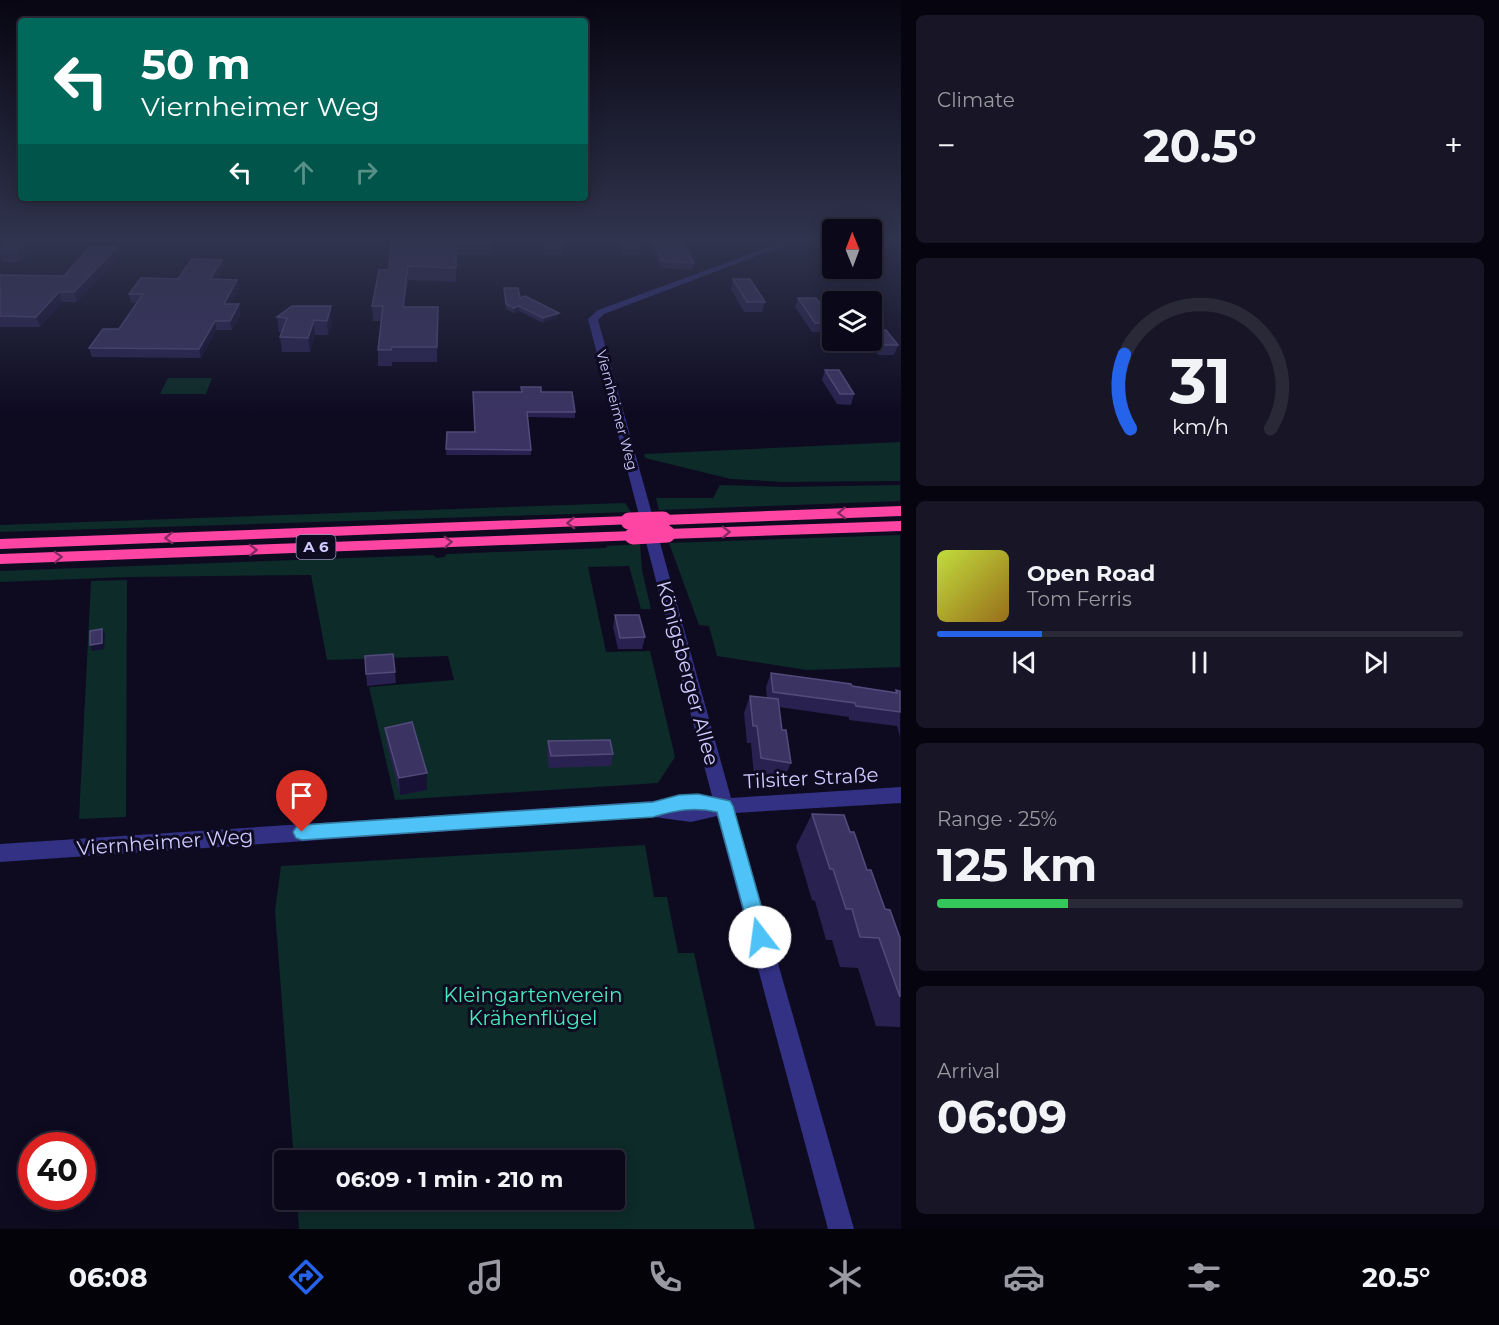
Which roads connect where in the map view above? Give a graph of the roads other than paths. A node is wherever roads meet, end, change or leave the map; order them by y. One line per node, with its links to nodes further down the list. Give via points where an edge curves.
1 (638, 298): 2 (street, Viernheimer Weg, via 594,317)
2 (640, 500): 10 (street, Königsberger Allee)
3 (900, 511): 5 (highway, A 6, one-way to 5)
4 (900, 526): 5 (highway, A 6, one-way to 4)
5 (665, 527): 6 (highway, A 6, bridge)
6 (631, 528): 7 (highway, A 6, one-way to 7); 8 (highway, A 6, one-way to 6)
7 (0, 544)
8 (0, 559)
9 (900, 795): 10 (street, Tilsiter Straße)
10 (724, 806): 11 (street, Viernheimer Weg, via 702,814 653,809); 12 (street, Königsberger Allee)
11 (0, 854)
12 (841, 1229)

